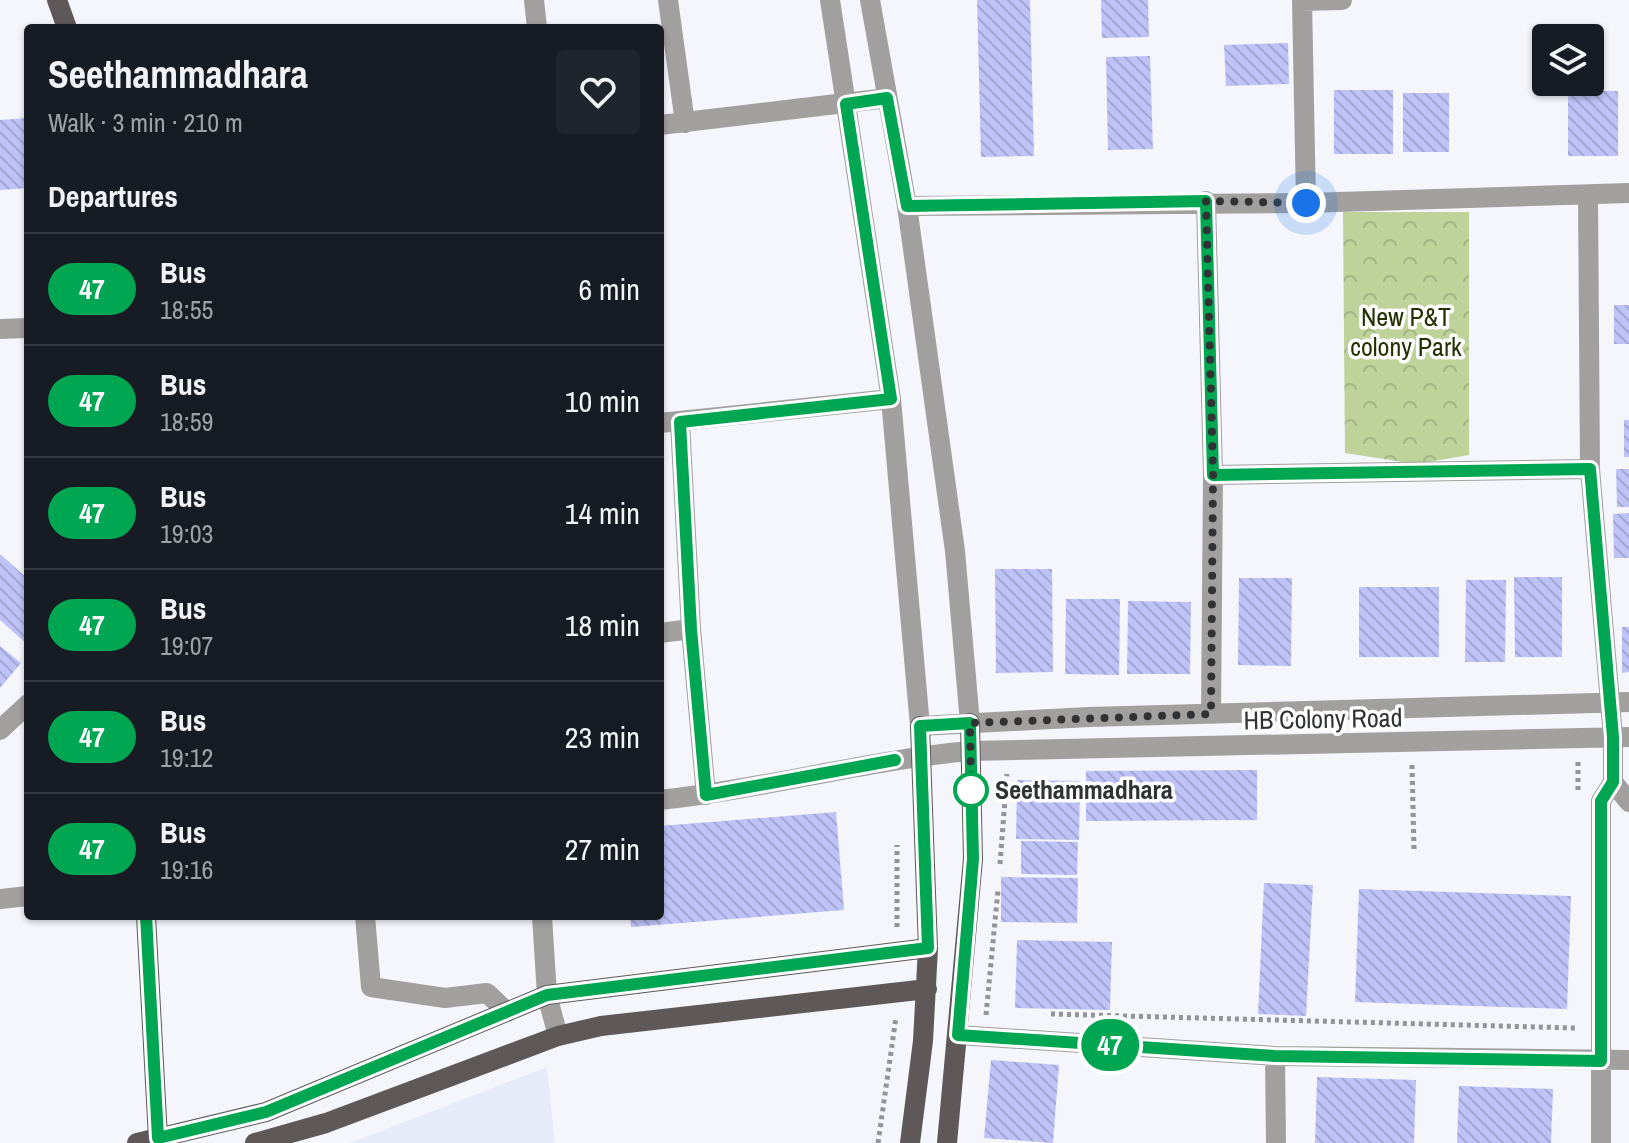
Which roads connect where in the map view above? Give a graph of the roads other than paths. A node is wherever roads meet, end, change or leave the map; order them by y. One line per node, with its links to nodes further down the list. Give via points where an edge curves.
1 (57, 0): 8 (main road)
2 (534, 0): 9 (street)
3 (668, 0): 12 (street)
4 (830, 0): 11 (street)
5 (870, 0): 10 (street)
6 (1342, 0): 7 (street)
7 (1302, 1): 17 (street)
8 (66, 24)
9 (537, 24)
10 (887, 98): 11 (street); 18 (street)
11 (846, 104): 12 (street); 21 (street)
12 (685, 123): 13 (street)
13 (664, 125)
14 (1629, 193): 15 (street)
15 (1588, 195): 17 (street); 23 (street)
16 (1206, 201): 17 (street); 18 (street); 24 (street)
17 (1306, 203)
18 (907, 206): 30 (street, via 955,551)
19 (24, 328): 20 (street)
20 (0, 329)
21 (891, 399): 22 (street); 31 (street)
22 (670, 422): 25 (street)
23 (1590, 469): 24 (street); 27 (street)
24 (1213, 475): 29 (street)
25 (691, 629): 26 (street); 37 (street)
26 (664, 632)
27 (1619, 702): 29 (street); 33 (street)
28 (24, 708): 32 (street)
29 (1211, 714): 30 (street)
30 (970, 723): 31 (street); 34 (main road)
31 (920, 726): 35 (main road)
32 (0, 730)
33 (1621, 737): 34 (street, HB Colony Road, via 1412,753); 36 (street)
34 (971, 751): 35 (street, HB Colony Road); 49 (main road, via 973,859)
35 (921, 755): 37 (street, HB Colony Road); 45 (main road)
36 (1613, 782): 39 (street); 53 (street, via 1601,801)
37 (706, 795): 38 (street, HB Colony Road)
38 (664, 800)
39 (1629, 802)
40 (24, 896): 41 (street)
41 (0, 899)
42 (146, 920): 54 (main road)
43 (365, 920): 48 (street, via 371,987 445,998 487,993)
44 (542, 920): 47 (street)
45 (928, 948): 46 (main road); 47 (main road)
46 (927, 989): 50 (main road, via 601,1026); 57 (main road)
47 (547, 995): 48 (main road); 50 (street)
48 (507, 1012): 54 (main road, via 266,1112)
49 (958, 1035): 51 (street); 58 (main road)
50 (558, 1036): 56 (main road, via 341,1118)
51 (1275, 1056): 53 (street); 59 (street)
52 (1629, 1060): 53 (street)
53 (1601, 1061): 60 (street)
54 (158, 1141): 55 (main road)
55 (137, 1143)
56 (255, 1143)
57 (910, 1143)
58 (947, 1143)
59 (1276, 1143)
60 (1601, 1143)

